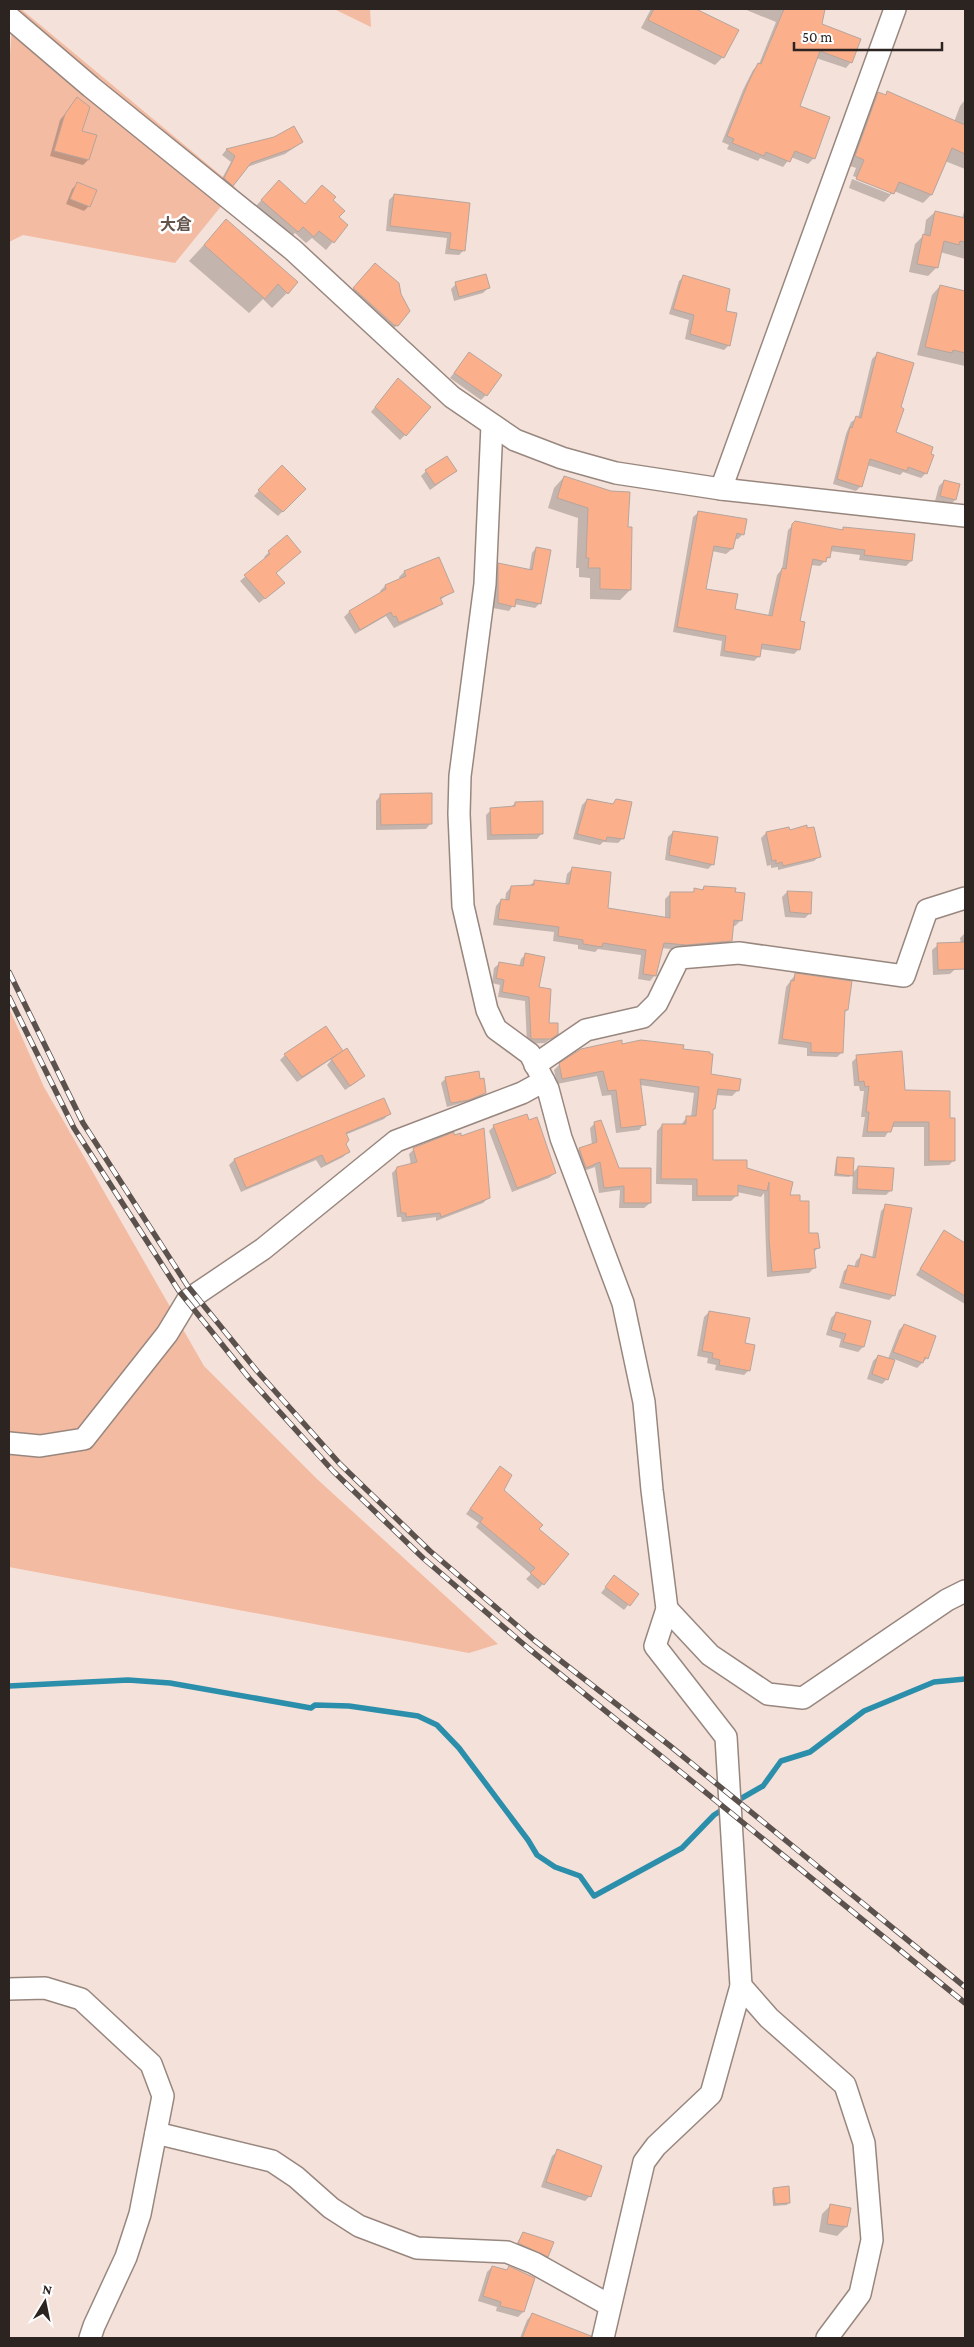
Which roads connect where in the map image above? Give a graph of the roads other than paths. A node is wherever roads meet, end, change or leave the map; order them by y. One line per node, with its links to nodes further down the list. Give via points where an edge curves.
1 (895, 9): 4 (street)
2 (9, 17): 3 (street, via 90,87 293,250 452,397)
3 (492, 425): 4 (street, via 515,440 562,458 616,473); 7 (street, via 484,584 460,776 463,906 487,1010 496,1029 530,1054)
4 (721, 490): 5 (street)
5 (965, 516)
6 (965, 898): 7 (street, via 927,910 904,976 739,953 679,958 657,1002 643,1017 586,1030)
7 (540, 1073): 8 (street, via 522,1093 396,1141 263,1249 187,1301 167,1334 84,1439 40,1446); 10 (street, via 623,1303 644,1402)
8 (9, 1443)
9 (965, 1591): 10 (street, via 803,1698 768,1694 710,1655)
10 (667, 1608): 11 (street, via 655,1646 726,1737)
11 (741, 1986): 14 (street, via 711,2094 656,2146 644,2162); 17 (street, via 769,2018 845,2085 864,2143 872,2240 860,2294)
12 (9, 1989): 13 (street, via 45,1988 81,1999 151,2064 163,2096)
13 (156, 2133): 14 (street, via 272,2162 296,2177 330,2208 359,2226 417,2248 507,2252 534,2263); 15 (street, via 140,2214 126,2257)
14 (609, 2305): 16 (street)
15 (90, 2338)
16 (603, 2338)
17 (827, 2338)

